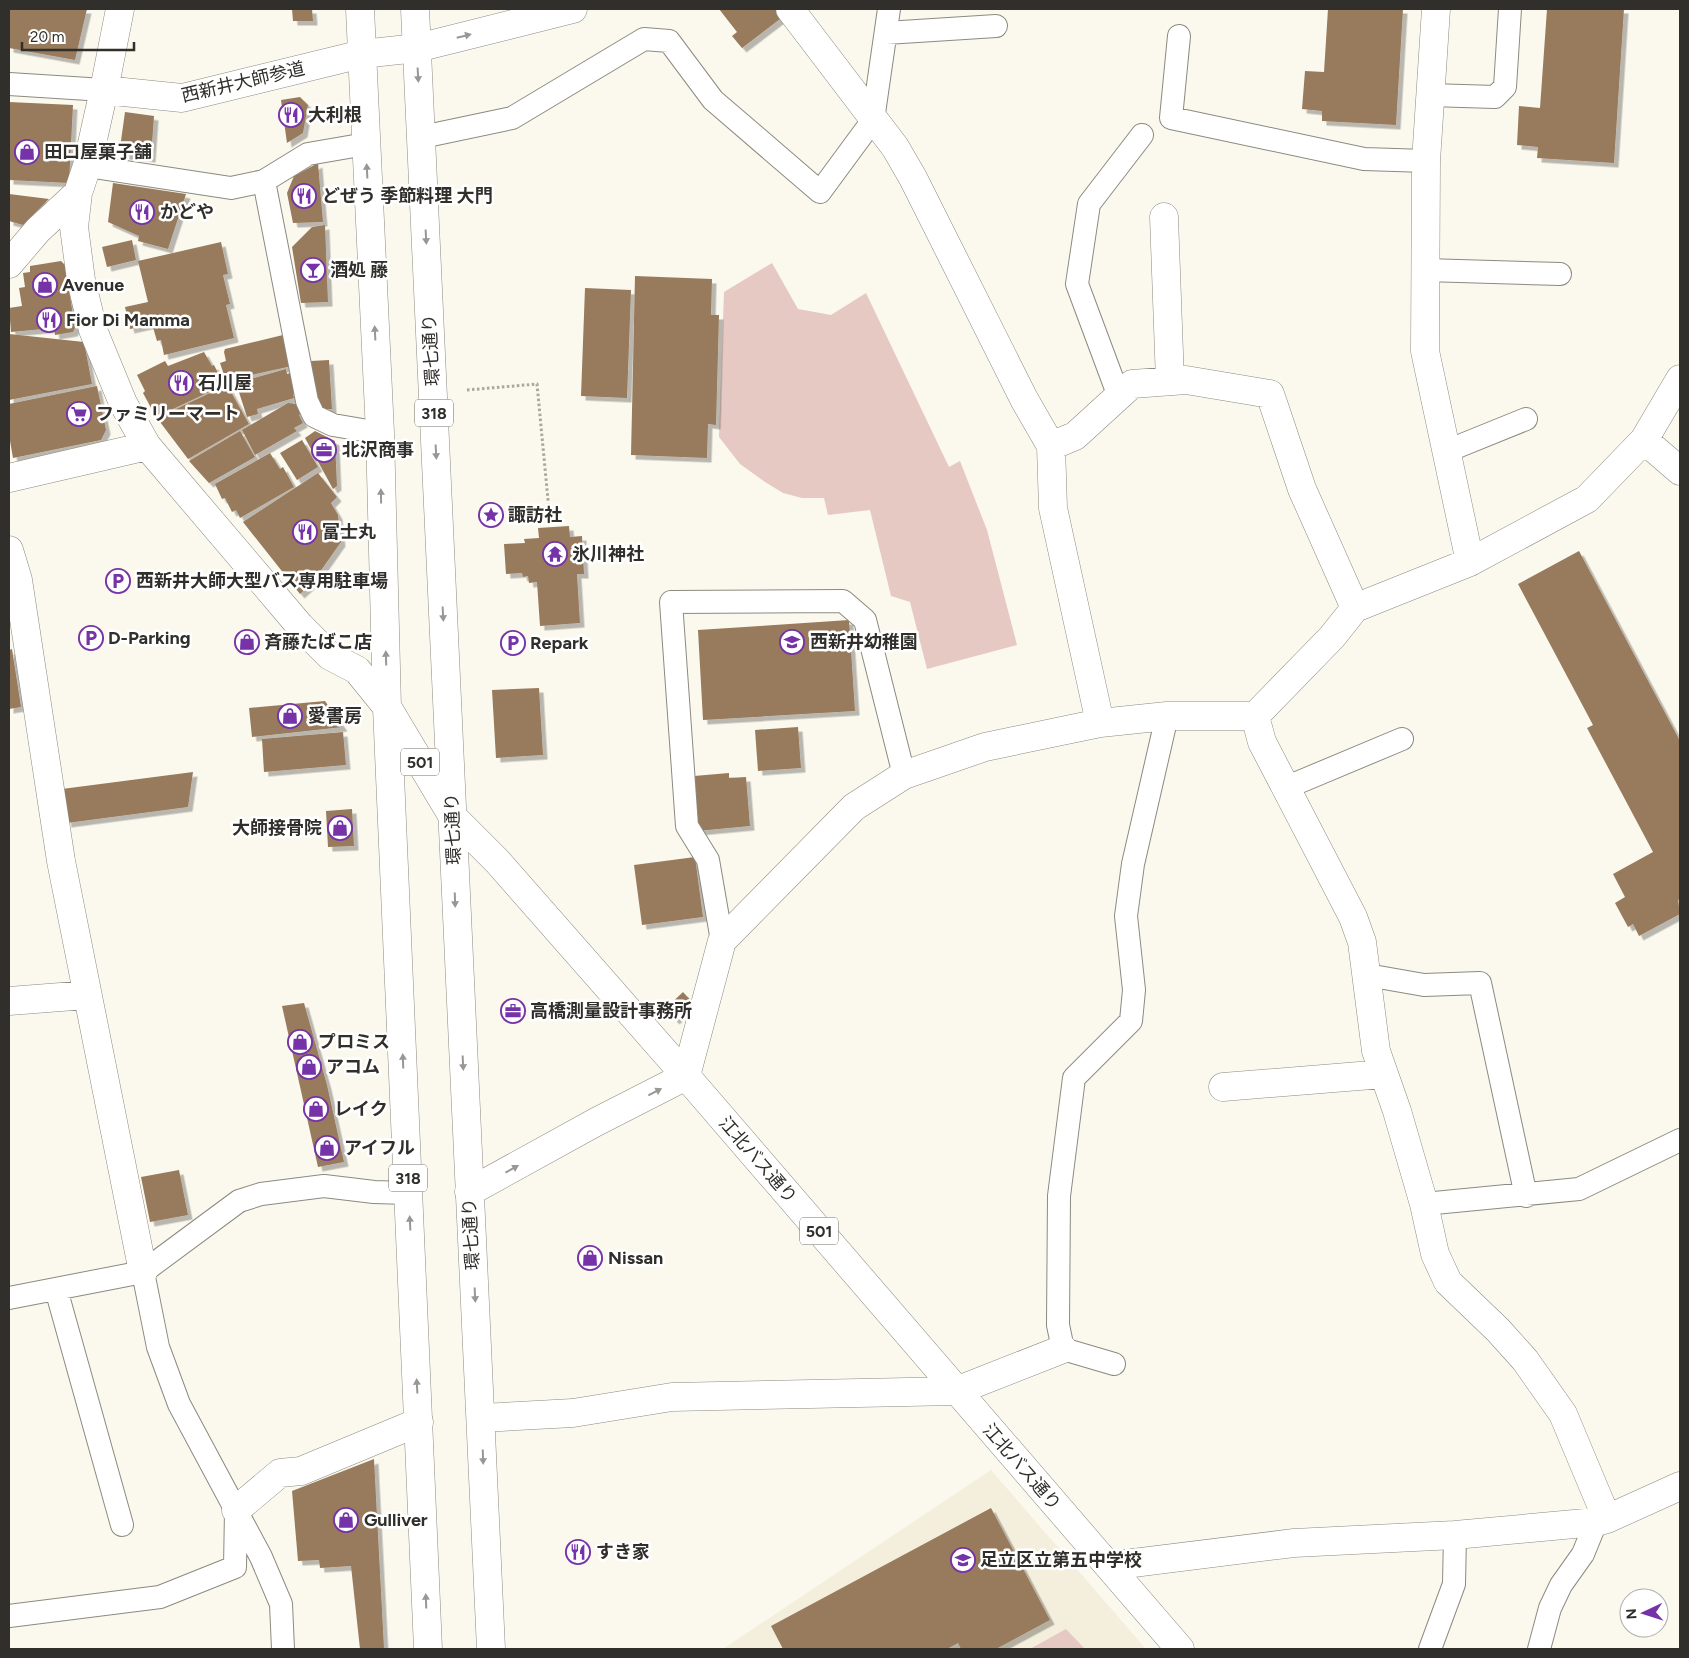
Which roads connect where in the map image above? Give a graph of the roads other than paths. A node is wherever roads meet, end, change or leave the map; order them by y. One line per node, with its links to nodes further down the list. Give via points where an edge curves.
1 (120, 9): 15 (street, 江北バス通り)
2 (360, 9): 13 (street, 318)
3 (415, 9): 12 (street, 環七通り / 318)
4 (573, 9): 12 (street, 西新井大師参道, one-way to 4)
5 (790, 9): 17 (street)
6 (889, 9): 10 (lane)
7 (1436, 9): 16 (street)
8 (1510, 9): 16 (lane, via 1505,86 1496,98)
9 (996, 26): 10 (lane)
10 (886, 33): 17 (lane)
11 (1179, 36): 21 (lane, via 1171,118 1364,159)
12 (417, 48): 13 (street, 西新井大師参道); 19 (street, 環七通り / 318, one-way to 19)
13 (362, 54): 15 (street, 西新井大師参道, via 182,98); 20 (street, 318)
14 (9, 84): 15 (lane, 西新井大師参道)
15 (104, 90): 22 (street, 江北バス通り)
16 (1430, 95): 21 (street)
17 (873, 120): 19 (lane, via 820,192 714,100 668,41 644,39 512,118); 36 (street, via 895,147 913,178)
18 (1142, 136): 31 (lane, via 1089,204 1077,284)
19 (422, 137): 50 (street, 環七通り / 318, one-way to 50)
20 (366, 144): 23 (lane, via 308,154); 33 (street, 318, one-way to 20)
21 (1426, 161): 27 (street)
22 (86, 166): 23 (lane, via 231,188); 24 (street, 江北バス通り)
23 (264, 180): 33 (lane, via 307,401 314,416 332,425)
24 (78, 193): 26 (street, via 38,230); 35 (street, 江北バス通り, via 74,227 81,280 93,330 123,403)
25 (1164, 217): 30 (street)
26 (9, 264)
27 (1425, 270): 28 (lane); 37 (street, via 1425,350)
28 (1560, 274)
29 (1680, 380): 34 (street)
30 (1170, 381): 31 (street, via 1132,384); 42 (street, via 1186,380 1270,394 1302,488)
31 (1118, 394): 36 (street, via 1075,436)
32 (1526, 419): 37 (lane)
33 (380, 433): 43 (street, 318, one-way to 33)
34 (1644, 440): 38 (street); 41 (street, via 1587,499)
35 (147, 446): 39 (street); 43 (street, 江北バス通り, via 300,626 330,656 357,670)
36 (1051, 446): 46 (street, via 1053,508)
37 (1447, 451): 41 (street)
38 (1680, 471)
39 (9, 478)
40 (9, 550): 53 (street, via 18,580 61,861)
41 (1470, 562): 42 (street)
42 (1355, 608): 45 (street, via 1332,637)
43 (387, 707): 50 (street, 江北バス通り / 501); 59 (street, 318, one-way to 43)
44 (1167, 716): 45 (street); 46 (street); 66 (lane, via 1133,864 1126,916 1134,990 1131,1021 1074,1078 1059,1196 1058,1325)
45 (1255, 716): 49 (street, via 1262,742)
46 (1100, 723): 48 (street, via 985,747)
47 (1402, 739): 49 (lane)
48 (904, 775): 51 (street, via 854,807); 51 (lane, via 865,620 843,601 671,602 687,826 708,860)
49 (1285, 788): 52 (street, via 1353,917 1362,942)
50 (453, 816): 56 (street, 江北バス通り / 501, via 497,861); 60 (street, 環七通り / 318, one-way to 60)
51 (722, 941): 56 (street)
52 (1367, 975): 55 (street, via 1376,1051); 61 (lane, via 1424,985 1480,983)
53 (87, 994): 54 (street); 63 (street)
54 (9, 1001)
55 (1384, 1074): 57 (street); 62 (street)
56 (686, 1076): 60 (street, one-way to 56); 68 (street, 江北バス通り / 501)
57 (1223, 1087)
58 (1680, 1140): 61 (lane, via 1579,1189)
59 (408, 1192): 63 (lane, via 324,1186 261,1194 239,1201); 70 (street, 318, one-way to 59)
60 (469, 1192): 69 (street, 環七通り / 318, one-way to 69)
61 (1526, 1196): 62 (lane)
62 (1424, 1204): 73 (street, via 1435,1254 1448,1282 1525,1360 1563,1414)
63 (142, 1272): 64 (lane); 72 (lane, via 158,1347 179,1404)
64 (56, 1289): 65 (lane); 74 (lane)
65 (9, 1298)
66 (1063, 1349): 67 (lane); 68 (street)
67 (1114, 1364)
68 (956, 1391): 69 (street, via 672,1397 573,1413); 76 (street, 江北バス通り / 501)
69 (482, 1418): 80 (street, 環七通り / 318, one-way to 80)
70 (419, 1422): 72 (street, via 301,1471 280,1473); 79 (street, 318, one-way to 70)
71 (1680, 1486): 73 (street)
72 (236, 1510): 77 (lane, via 235,1567 160,1597); 78 (lane, via 281,1604)
73 (1602, 1521): 75 (street); 83 (lane, via 1561,1585 1550,1608)
74 (122, 1525)
75 (1455, 1535): 76 (street, via 1294,1544); 82 (lane, via 1454,1584)
76 (1109, 1566): 81 (street, 江北バス通り / 501)
77 (9, 1616)
78 (283, 1649)
79 (428, 1649)
80 (491, 1649)
81 (1180, 1649)
82 (1430, 1649)
83 (1540, 1649)

